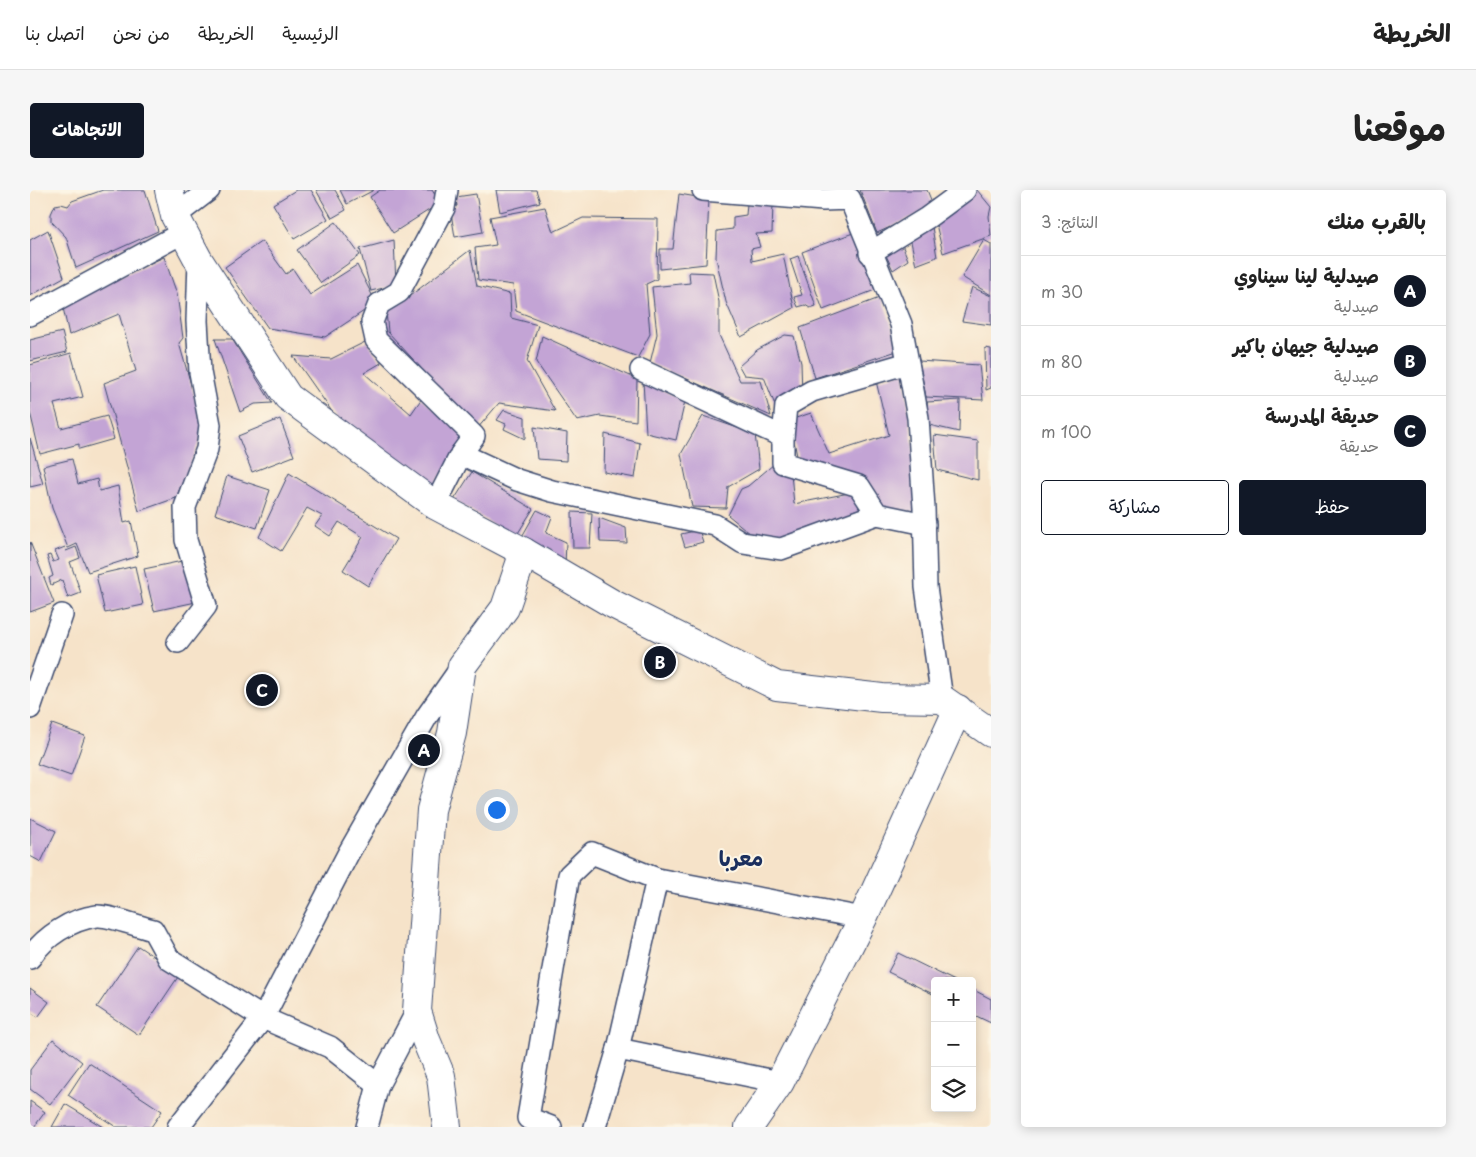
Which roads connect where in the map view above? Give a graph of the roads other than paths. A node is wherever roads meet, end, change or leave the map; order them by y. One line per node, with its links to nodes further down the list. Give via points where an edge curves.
1 (169, 190): 6 (street)
2 (209, 190): 6 (street)
3 (447, 190): 13 (street, via 444,208 399,292 379,304 372,322 376,340 474,436)
4 (703, 190): 7 (street, via 823,200 850,199)
5 (965, 190): 7 (street)
6 (180, 224): 8 (street); 9 (street)
7 (870, 253): 10 (street, via 901,324)
8 (199, 261): 14 (street, via 288,397); 19 (street, via 197,321 200,372 210,424 207,449 185,507 185,515 186,540 206,606)
9 (30, 315)
10 (908, 363): 12 (street, via 812,391 786,406); 16 (street, via 918,418)
11 (641, 370): 12 (street)
12 (783, 438): 15 (street, via 783,463 859,486)
13 (461, 454): 14 (street); 15 (street, via 552,492 715,525 743,543 781,549)
14 (435, 504): 17 (street)
15 (877, 514): 16 (street)
16 (925, 524): 21 (street, via 926,587)
17 (524, 552): 20 (street, via 505,608); 21 (street, via 613,604 777,686)
18 (62, 615): 22 (street)
19 (178, 642)
20 (462, 666): 27 (street, via 452,732 430,810); 28 (street, via 427,716 348,854)
21 (950, 704): 23 (street); 25 (street)
22 (30, 708)
23 (991, 733)
24 (657, 879): 25 (street); 29 (street); 35 (street, via 592,853 569,875 528,1118)
25 (863, 918): 30 (street)
26 (30, 958): 28 (street, via 38,946 65,926 98,916 153,930 169,959)
27 (417, 1011): 31 (street); 34 (street, via 441,1076)
28 (263, 1018): 31 (street, via 330,1047); 32 (street)
29 (618, 1049): 30 (street); 36 (street)
30 (780, 1082): 37 (street)
31 (378, 1085): 33 (street)
32 (178, 1127)
33 (367, 1127)
34 (447, 1127)
35 (551, 1127)
36 (595, 1127)
37 (749, 1127)

